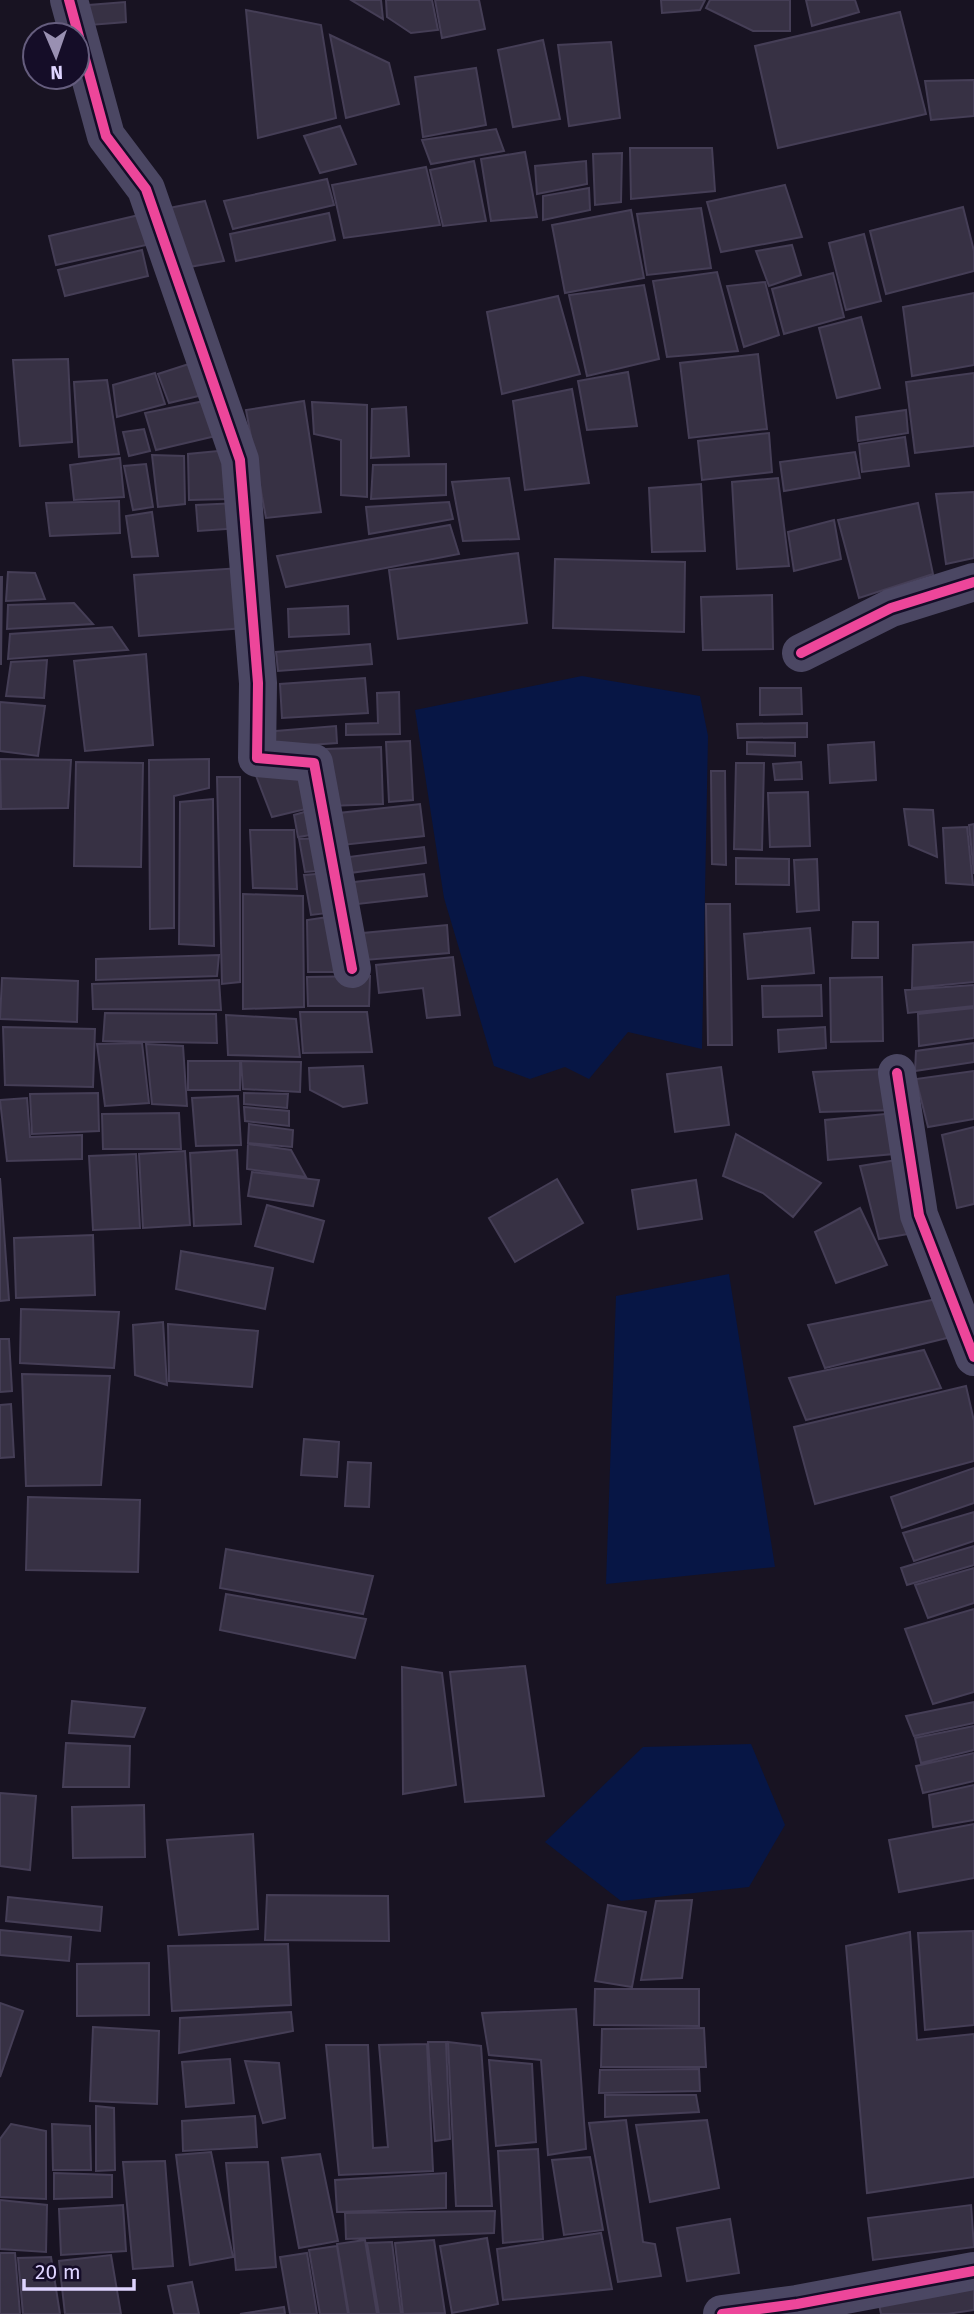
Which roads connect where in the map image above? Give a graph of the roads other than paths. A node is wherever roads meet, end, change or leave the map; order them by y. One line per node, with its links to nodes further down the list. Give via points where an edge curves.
1 (69, 0): 4 (street, via 106,136 146,189 240,460 258,683 257,758 314,763)
2 (974, 582): 3 (street, via 891,608)
3 (801, 653)
4 (352, 969)
5 (897, 1073): 6 (street, via 919,1215)
6 (974, 1357)
7 (974, 2271): 8 (street)
8 (729, 2314)

